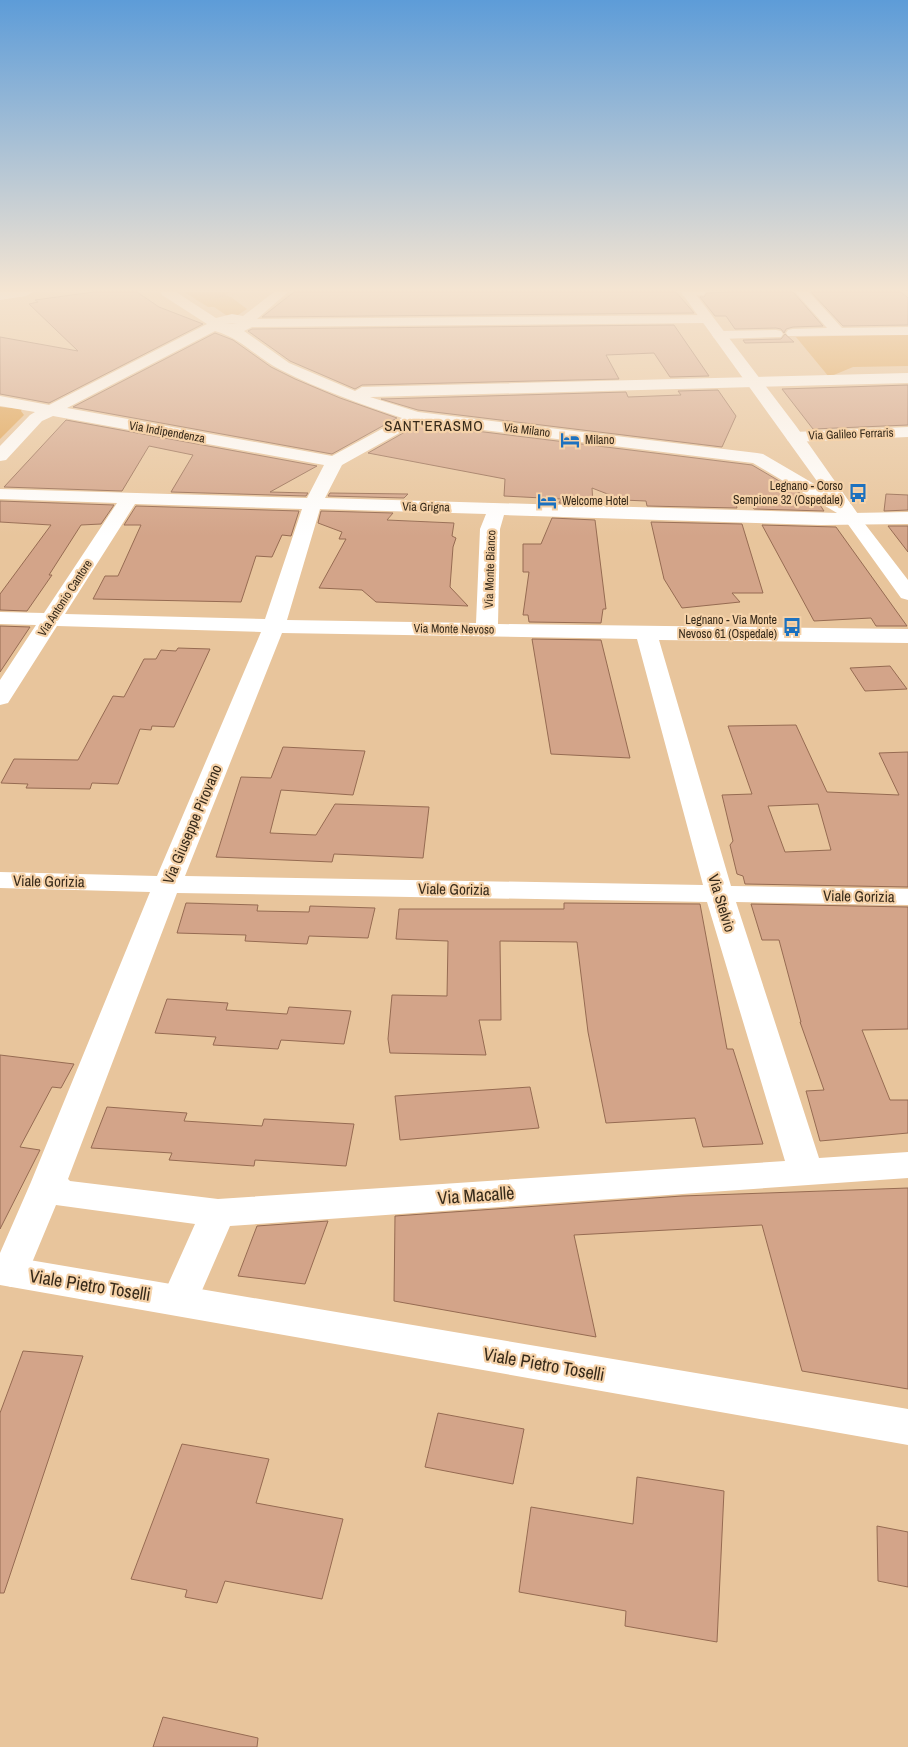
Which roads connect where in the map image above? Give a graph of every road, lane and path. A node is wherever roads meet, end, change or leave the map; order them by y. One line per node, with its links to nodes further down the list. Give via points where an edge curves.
1 (126, 374): 8 (street)
2 (301, 374): 6 (street, Via Milano)
3 (748, 374): 5 (street)
4 (908, 378): 5 (street)
5 (754, 382): 6 (street); 11 (street)
6 (341, 392): 9 (street, Via Milano)
7 (0, 401): 8 (street, Via Indipendenza)
8 (50, 411): 12 (street, via 36,418); 14 (street, Via Indipendenza)
9 (416, 417): 13 (street, Via Milano); 14 (street)
10 (908, 432): 11 (street, Via Galileo Ferraris)
11 (784, 438): 13 (street); 19 (street)
12 (0, 456)
13 (757, 458): 19 (street, Via Milano)
14 (335, 462): 17 (street, Via Giuseppe Pirovano)
15 (0, 494): 16 (street, Via Grigna)
16 (129, 498): 17 (street, Via Grigna); 23 (street, Via Antonio Cantore)
17 (312, 505): 18 (street, Via Grigna); 24 (street, Via Giuseppe Pirovano)
18 (497, 509): 19 (street, Via Grigna); 25 (street, Via Monte Bianco, via 490,529)
19 (849, 515): 20 (street, Via Grigna); 21 (street)
20 (908, 518)
21 (908, 594)
22 (0, 618): 23 (street, Via Monte Nevoso)
23 (51, 620): 24 (street, Via Monte Nevoso); 28 (street, Via Antonio Cantore)
24 (274, 626): 25 (street, Via Monte Nevoso); 30 (street, Via Giuseppe Pirovano)
25 (488, 629): 26 (street, Via Monte Nevoso)
26 (646, 633): 27 (street, Via Monte Nevoso); 31 (street, Via Stelvio)
27 (908, 636)
28 (0, 698)
29 (0, 880): 30 (street, Viale Gorizia)
30 (166, 884): 31 (street, Viale Gorizia); 35 (street, Via Giuseppe Pirovano)
31 (719, 894): 32 (street, Viale Gorizia); 34 (street, Via Stelvio)
32 (908, 897)
33 (908, 1165): 34 (street, Via Macallè)
34 (806, 1171): 36 (street, Via Macallè)
35 (49, 1182): 36 (street, Via Macallè, via 60,1193); 37 (street, Via Giuseppe Pirovano)
36 (218, 1213): 38 (street)
37 (6, 1271): 38 (street, Viale Pietro Toselli)
38 (180, 1300): 39 (street, Viale Pietro Toselli)
39 (908, 1427)

